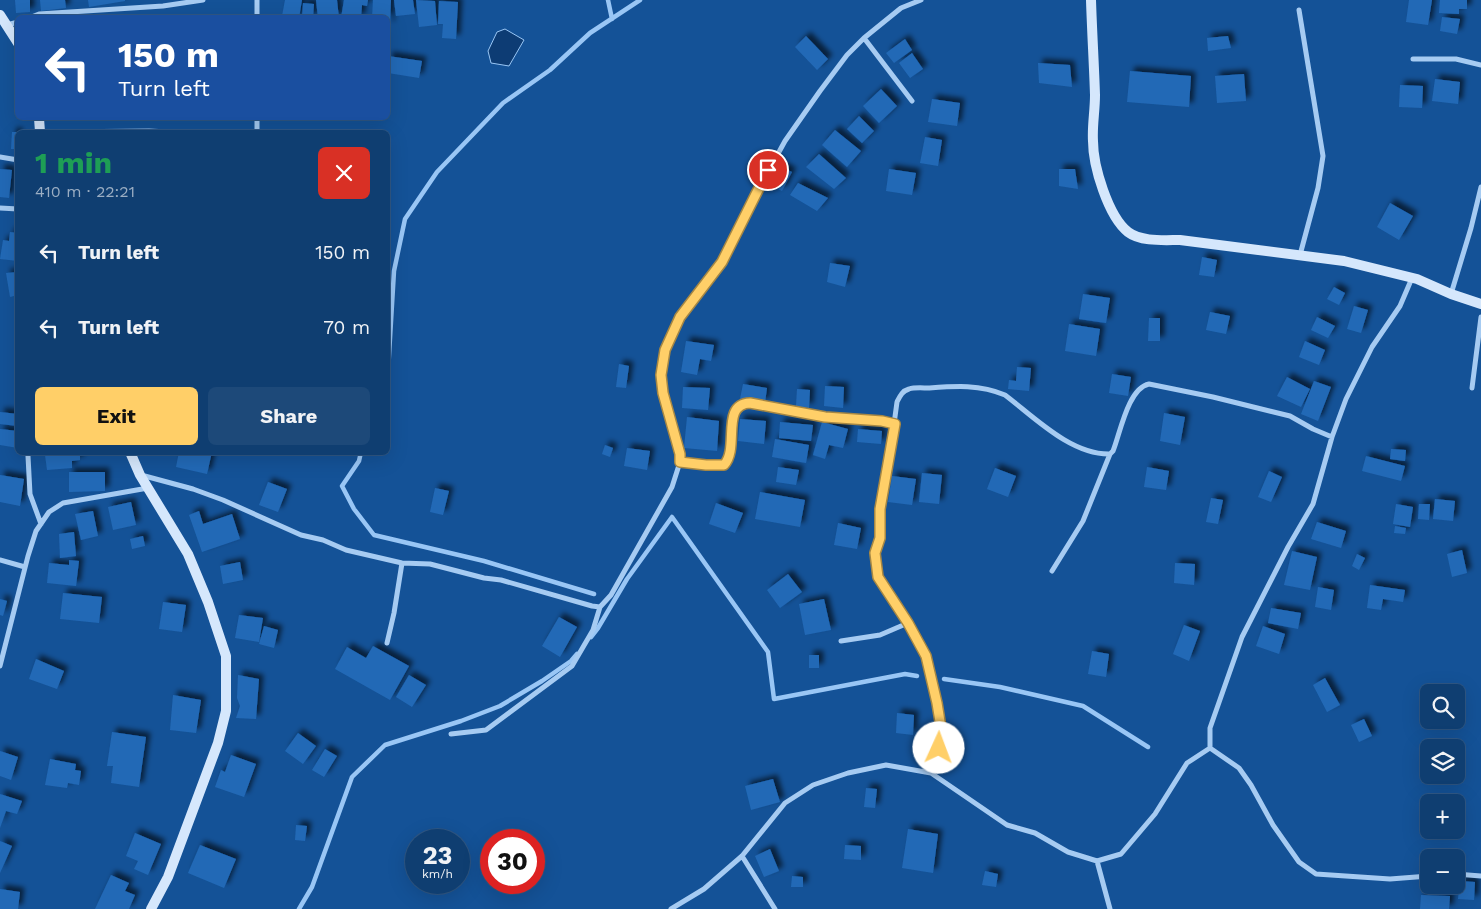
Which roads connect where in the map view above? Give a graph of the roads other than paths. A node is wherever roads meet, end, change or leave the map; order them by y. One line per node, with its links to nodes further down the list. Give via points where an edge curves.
1 (202, 0): 5 (street)
2 (257, 0): 9 (street)
3 (922, 0): 13 (street, via 901,8)
4 (1092, 0): 22 (main road, via 1095,106 1092,142 1102,184 1120,224 1139,238)
5 (181, 2): 8 (street)
6 (1299, 10): 22 (street, via 1323,156)
7 (0, 15): 11 (main road)
8 (36, 15)
9 (257, 15)
10 (15, 23): 11 (street)
11 (7, 26): 12 (main road)
12 (15, 38)
13 (864, 38): 16 (street); 33 (street, via 847,55 785,141 722,262 680,317 665,350 661,375 663,393)
14 (1413, 59): 15 (street, via 1456,59)
15 (1481, 65)
16 (912, 101)
17 (0, 157): 18 (street)
18 (15, 160)
19 (1481, 187): 24 (street)
20 (0, 208): 21 (street)
21 (15, 209)
22 (1300, 255): 23 (main road, via 1344,261)
23 (1412, 278): 24 (main road); 29 (street, via 1400,306 1372,347 1346,399)
24 (1451, 294): 25 (main road)
25 (1481, 304)
26 (1481, 317): 27 (street)
27 (1472, 388)
28 (895, 424): 30 (street, via 900,394 909,389 977,386 1005,395 1053,433 1088,452); 33 (street, via 825,417 742,403 734,414 730,456 724,465); 42 (street, via 880,509 880,538 875,553 878,577)
29 (1332, 437): 30 (street, via 1290,416 1149,384 1139,388 1133,398); 47 (street, via 1314,504 1288,547 1242,638 1210,728)
30 (1110, 454): 40 (street, via 1083,521)
31 (131, 455): 34 (main road)
32 (28, 456): 36 (street, via 30,494)
33 (680, 462): 41 (street, via 672,487 611,596)
34 (140, 474): 35 (main road); 38 (street, via 223,500 301,535)
35 (148, 488): 36 (street, via 63,503 49,512); 54 (main road, via 188,554 226,656 226,711 218,743 168,877)
36 (41, 524): 39 (street, via 36,530)
37 (0, 560): 39 (street)
38 (402, 563): 41 (street, via 430,564); 44 (street)
39 (25, 567): 45 (street)
40 (1052, 571)
41 (600, 606): 46 (street, via 593,630 572,666 486,730)
42 (908, 623): 43 (street, via 880,635); 48 (street, via 926,656 941,726 937,762)
43 (841, 641)
44 (387, 642)
45 (0, 666)
46 (451, 734)
47 (1210, 748): 50 (street, via 1187,763 1155,814 1121,854); 53 (street, via 1239,768 1299,862 1316,874 1390,879)
48 (931, 773): 49 (street, via 886,765 813,785 786,803); 50 (street, via 1006,825 1035,833 1068,852)
49 (742, 856): 55 (street, via 704,889); 56 (street)
50 (1097, 861): 57 (street)
51 (1465, 875): 52 (street)
52 (1481, 876)
53 (1420, 877)
54 (151, 909)
55 (671, 909)
56 (775, 909)
57 (1110, 909)

